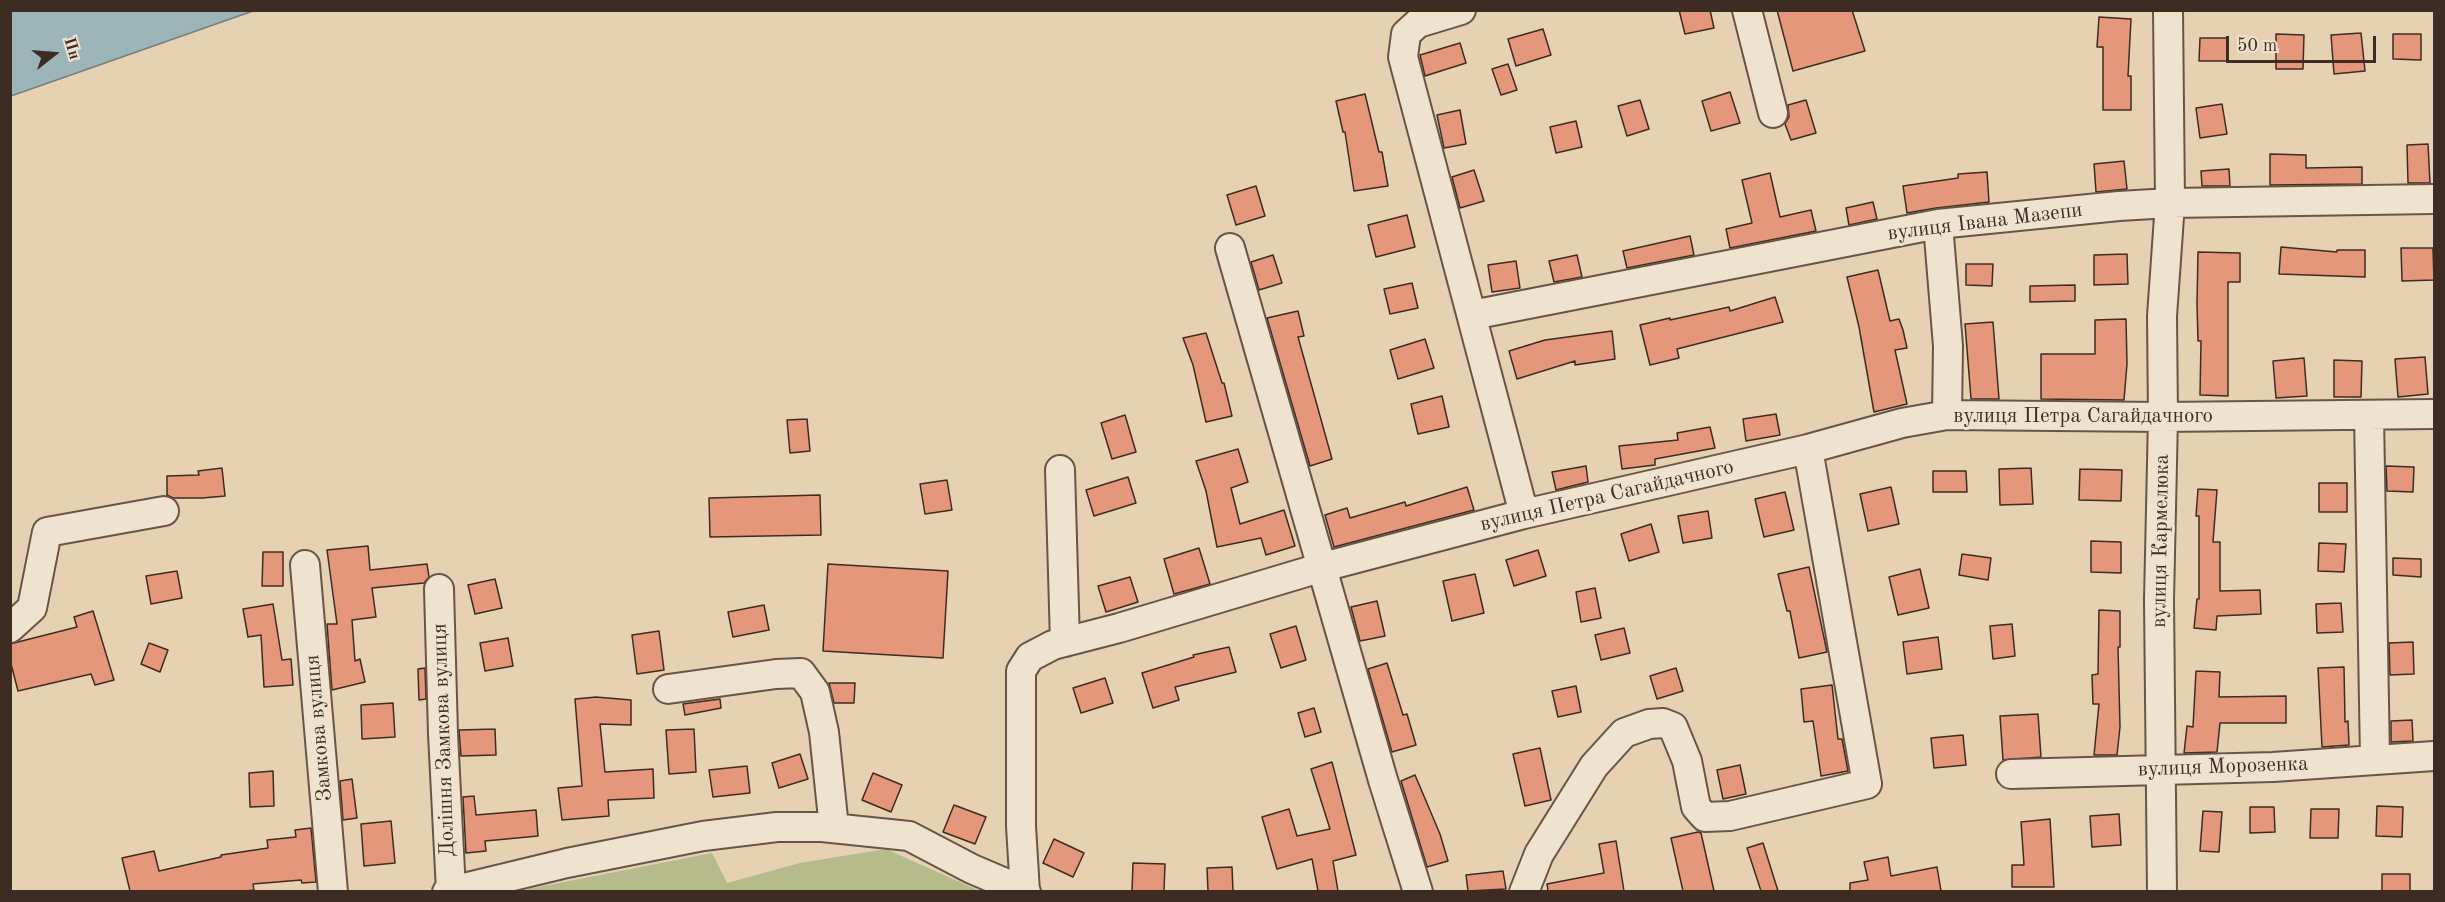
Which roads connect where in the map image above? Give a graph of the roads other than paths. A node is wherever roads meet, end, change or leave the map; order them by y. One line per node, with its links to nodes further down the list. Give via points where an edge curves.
1 (1461, 10): 9 (street, via 1418,23 1406,34 1403,57)
2 (1747, 10): 4 (street)
3 (2168, 10): 6 (street, вулиця Кармелюка)
4 (1773, 113)
5 (2434, 199): 6 (street, вулиця Івана Мазепи)
6 (2170, 203): 7 (street, вулиця Івана Мазепи); 13 (street, вулиця Кармелюка, via 2162,316)
7 (1938, 224): 9 (street, вулиця Івана Мазепи); 11 (street, via 1948,346)
8 (1230, 248): 19 (street)
9 (1472, 315): 17 (street)
10 (2434, 414): 12 (street, вулиця Петра Сагайдачного)
11 (1947, 415): 13 (street, вулиця Петра Сагайдачного); 14 (street, вулиця Петра Сагайдачного)
12 (2369, 416): 13 (street, вулиця Петра Сагайдачного); 25 (street)
13 (2163, 417): 26 (street, вулиця Кармелюка, via 2159,600)
14 (1808, 449): 17 (street, вулиця Петра Сагайдачного); 33 (street, via 1867,784 1730,816 1705,817 1696,807 1687,761 1673,727 1649,724 1624,733 1594,766 1539,854)
15 (1060, 470): 22 (street)
16 (164, 511): 21 (street, via 47,532 32,608)
17 (1524, 514): 19 (street, вулиця Петра Сагайдачного)
18 (306, 565): 29 (street, Замкова вулиця)
19 (1323, 567): 22 (street, вулиця Петра Сагайдачного); 32 (street)
20 (439, 589): 30 (street, Долішня Замкова вулиця)
21 (10, 628)
22 (1065, 642): 31 (street, вулиця Петра Сагайдачного, via 1030,657 1021,671)
23 (668, 689): 28 (street, via 801,674 815,692)
24 (2434, 756): 25 (street, вулиця Морозенка)
25 (2375, 759): 26 (street, вулиця Морозенка, via 2273,767)
26 (2162, 768): 27 (street, вулиця Морозенка); 34 (street, вулиця Кармелюка)
27 (2011, 774)
28 (834, 828): 30 (street, via 777,827 703,836); 31 (street, via 909,836)
29 (333, 891)
30 (449, 891)
31 (1025, 891)
32 (1418, 891)
33 (1524, 891)
34 (2162, 891)

